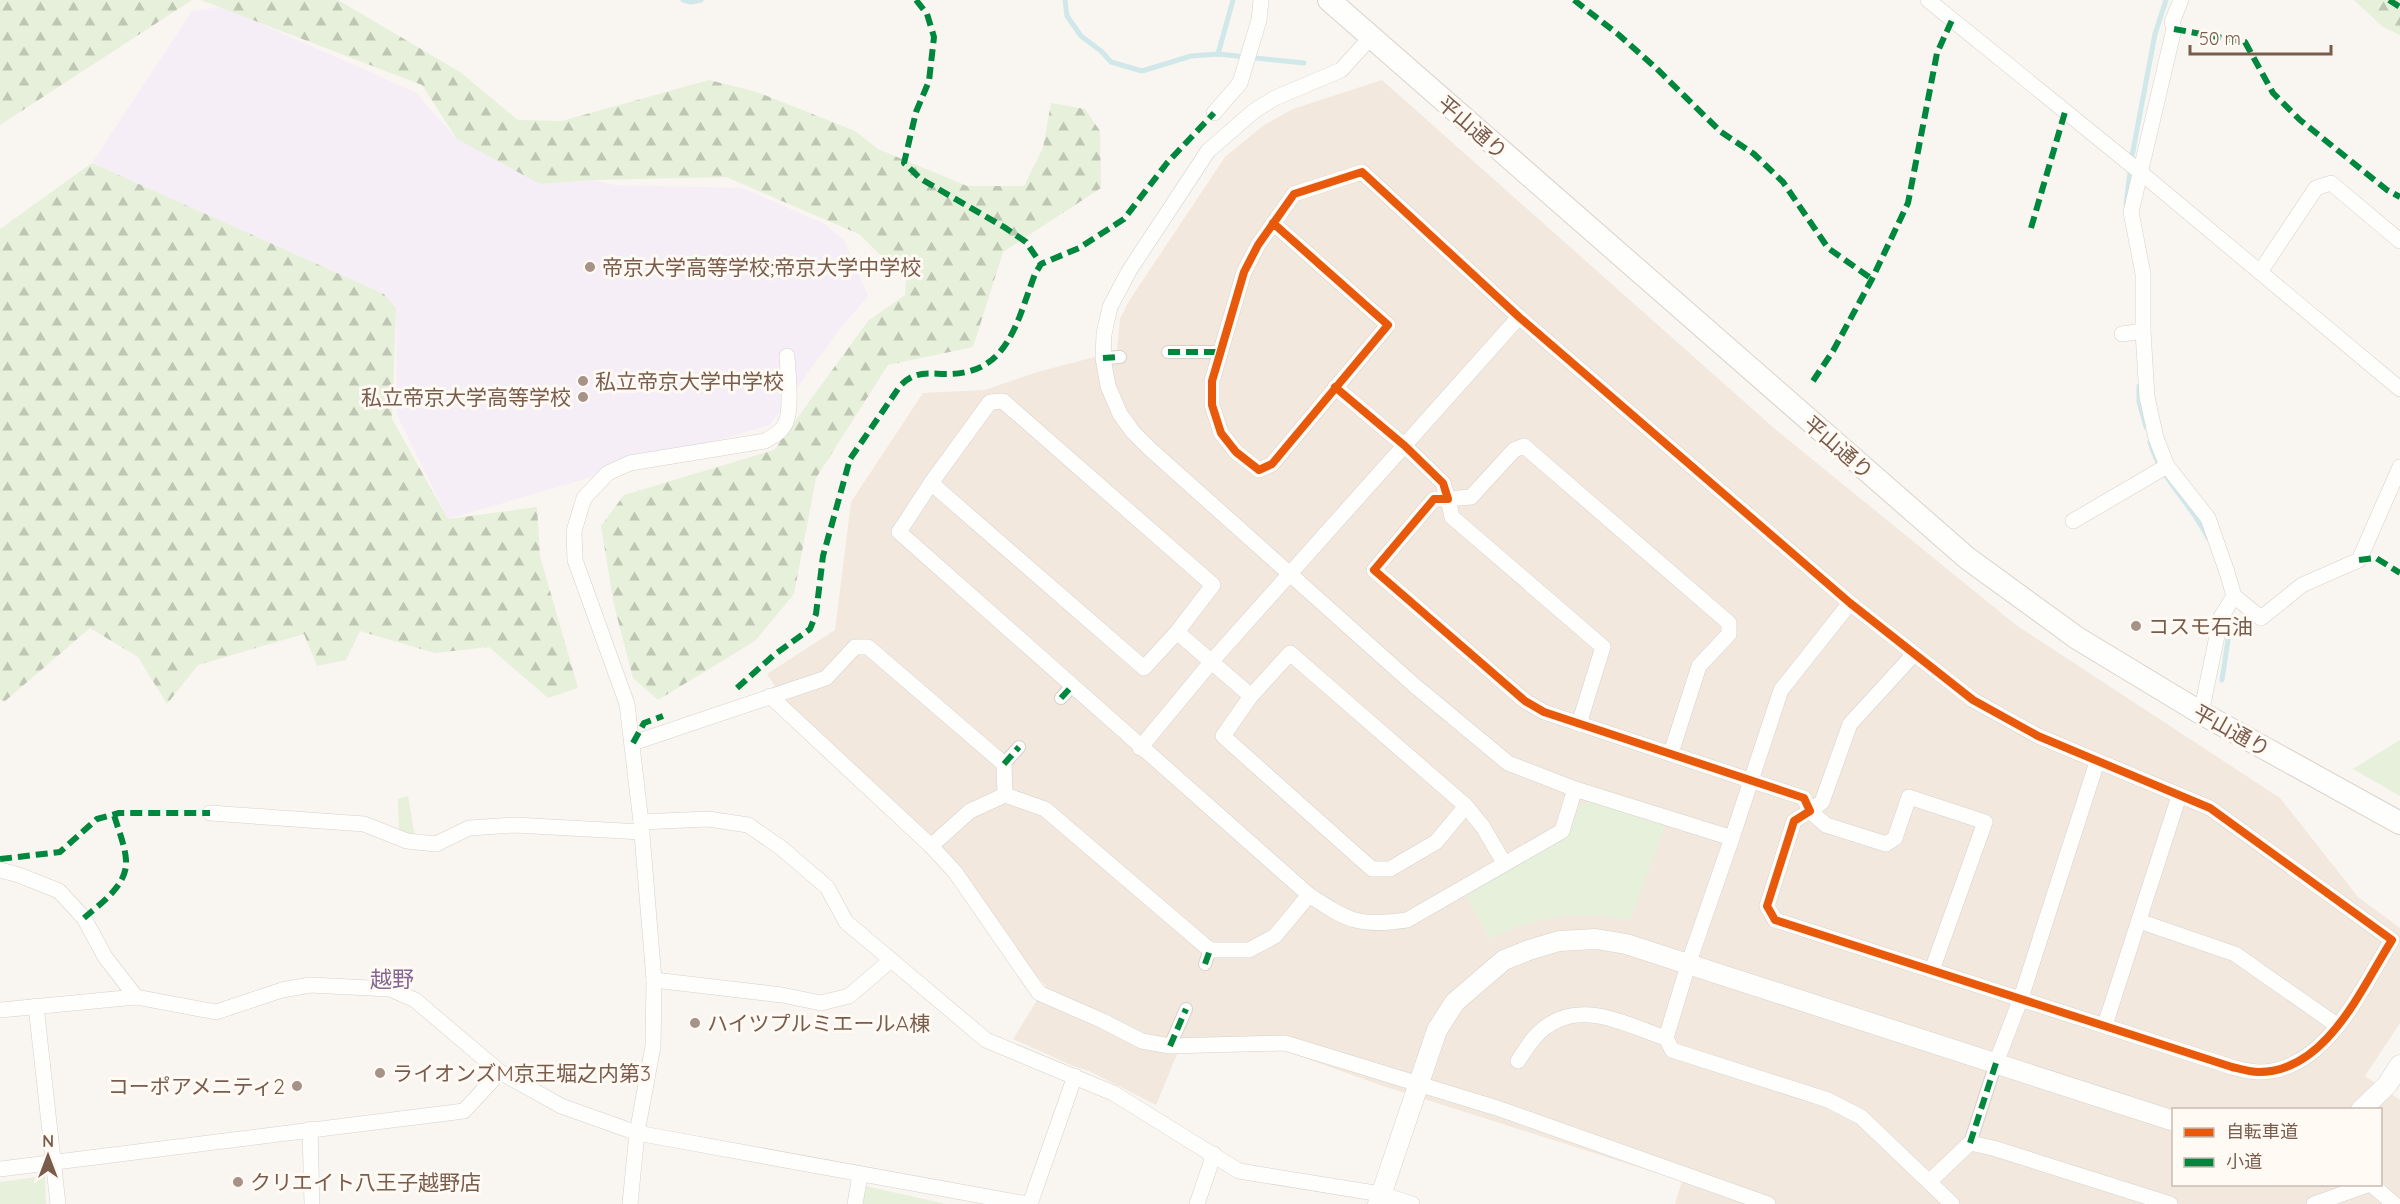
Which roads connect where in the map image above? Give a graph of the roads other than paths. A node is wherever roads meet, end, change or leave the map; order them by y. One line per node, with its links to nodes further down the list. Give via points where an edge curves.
1 (1261, 0): 6 (street, via 1240,83)
2 (1329, 0): 5 (main road, 平山通り)
3 (1928, 0): 7 (street)
4 (2181, 0): 7 (street)
5 (1371, 37): 18 (street, via 1341,70 1275,98 1254,111 1208,152 1129,271 1110,307); 37 (main road, 平山通り, via 1967,558 2077,638)
6 (1214, 113)
7 (2133, 167): 10 (street); 12 (street, via 2131,212 2143,274)
8 (1273, 223): 11 (street, via 1294,194 1362,172); 15 (street, via 1244,272); 19 (street, via 1388,325)
9 (2400, 241): 10 (street, via 2331,183 2316,188)
10 (2260, 272): 20 (street)
11 (1519, 317): 21 (street); 29 (street)
12 (2142, 332): 13 (street); 22 (street, via 2147,397)
13 (2122, 334)
14 (1168, 352): 15 (street)
15 (1220, 352): 19 (street, via 1212,381 1212,405 1221,433 1236,452 1259,470 1272,464)
16 (788, 356): 39 (street, via 788,410 779,432 765,441 630,463 608,473 584,498 574,531 575,560 627,704)
17 (1120, 357): 18 (street)
18 (1103, 358): 27 (street, via 1108,386 1132,432)
19 (1335, 387): 21 (street)
20 (2400, 389)
21 (1405, 446): 25 (street, via 1443,483); 27 (street)
22 (2167, 466): 26 (street); 28 (street, via 2208,518)
23 (2400, 467): 28 (street, via 2359,560 2302,585 2261,618)
24 (931, 483): 30 (street, via 1144,668); 30 (street, via 990,402 1003,401 1213,585); 33 (street, via 899,532)
25 (1448, 499): 38 (street, via 1452,517 1603,647); 38 (street, via 1434,499 1374,570 1525,701); 42 (street, via 1471,498 1514,450 1524,446 1729,623 1729,634 1699,666)
26 (2073, 521)
27 (1290, 575): 32 (street); 46 (street, via 1509,763)
28 (2234, 596): 37 (street, via 2221,617)
29 (1850, 603): 31 (street); 45 (street, via 1781,690)
30 (1177, 632): 32 (street)
31 (1914, 654): 43 (street, via 1973,700 2038,736); 50 (street, via 1850,724 1822,802)
32 (1212, 662): 35 (street); 41 (street)
33 (1072, 686): 36 (street); 41 (street)
34 (770, 696): 39 (street); 44 (street, via 826,678 855,647 868,646); 55 (street)
35 (1251, 696): 49 (street, via 1290,653); 49 (street, via 1223,736 1372,869 1390,869 1436,842)
36 (1061, 698)
37 (2201, 713): 52 (main road, 平山通り)
38 (1580, 724): 42 (street)
39 (633, 743): 53 (street)
40 (1019, 747): 44 (street)
41 (1140, 748): 58 (street)
42 (1671, 753): 45 (street)
43 (2097, 762): 48 (street); 65 (street)
44 (1004, 764): 47 (street)
45 (1750, 781): 50 (street, via 1804,798); 54 (street)
46 (1575, 789): 54 (street); 56 (street, via 1562,831)
47 (1005, 795): 55 (street, via 970,811); 58 (street, via 1045,809 1207,957 1249,950 1275,936)
48 (2179, 796): 59 (street); 70 (street, via 2210,808 2392,940)
49 (1466, 806): 56 (street)
50 (1810, 811): 62 (street, via 1794,821 1790,832 1767,906 1775,920); 62 (street, via 1826,825 1886,844 1895,838 1909,797 1985,822)
51 (210, 813): 53 (street, via 364,824 407,841 436,844 469,828)
52 (2400, 823)
53 (641, 827): 60 (street, via 708,819 748,825 827,888 846,922); 63 (street)
54 (1732, 838): 61 (street)
55 (931, 846): 72 (street, via 955,872 1039,993 1142,1041)
56 (1504, 864): 58 (street, via 1407,920 1360,923)
57 (0, 870): 64 (street, via 59,891 84,918 105,957)
58 (1309, 895)
59 (2139, 921): 69 (street); 70 (street, via 2235,954)
60 (890, 961): 63 (street, via 849,996 820,1003); 77 (street, via 986,1040)
61 (1689, 962): 71 (street); 74 (street); 78 (street, via 1596,939 1559,941 1504,960 1455,1002 1437,1030)
62 (1932, 970): 65 (street)
63 (654, 980): 83 (street, via 653,1046)
64 (136, 997): 66 (street); 76 (street, via 216,1012 310,985 390,989 415,1000)
65 (2020, 998): 69 (street); 74 (street)
66 (36, 1006): 68 (street); 86 (street)
67 (1186, 1009): 72 (street)
68 (0, 1010)
69 (2105, 1025): 70 (street, via 2232,1067 2259,1072 2292,1065 2318,1050)
70 (2338, 1026)
71 (1666, 1038): 73 (street, via 1593,1013 1570,1015 1534,1037); 89 (street, via 1672,1050 1828,1100 1861,1117)
72 (1170, 1047): 78 (street, via 1285,1043)
73 (1518, 1061)
74 (1996, 1063): 81 (street); 84 (street)
75 (2400, 1065): 79 (street)
76 (500, 1072): 82 (street, via 464,1111); 83 (street, via 561,1106)
77 (1075, 1076): 85 (street, via 1113,1093); 97 (street)
78 (1418, 1085): 92 (street); 100 (street, via 1500,1109)
79 (2394, 1089): 80 (street)
80 (2364, 1108)
81 (2172, 1120)
82 (310, 1129): 86 (street); 94 (street)
83 (637, 1133): 88 (street); 95 (street)
84 (1970, 1143): 89 (street); 102 (street)
85 (1214, 1154): 92 (street, via 1239,1171); 98 (street)
86 (55, 1162): 87 (street); 93 (street)
87 (0, 1169)
88 (860, 1175): 96 (street); 97 (street)
89 (1930, 1181): 101 (street)
90 (2368, 1186): 103 (street)
91 (2372, 1186): 104 (street)
92 (1380, 1199): 99 (street)
93 (58, 1204)
94 (312, 1204)
95 (630, 1204)
96 (855, 1204)
97 (1028, 1204)
98 (1197, 1204)
99 (1412, 1204)
100 (1768, 1204)
101 (1952, 1204)
102 (2170, 1204)
103 (2314, 1204)
104 (2394, 1204)

